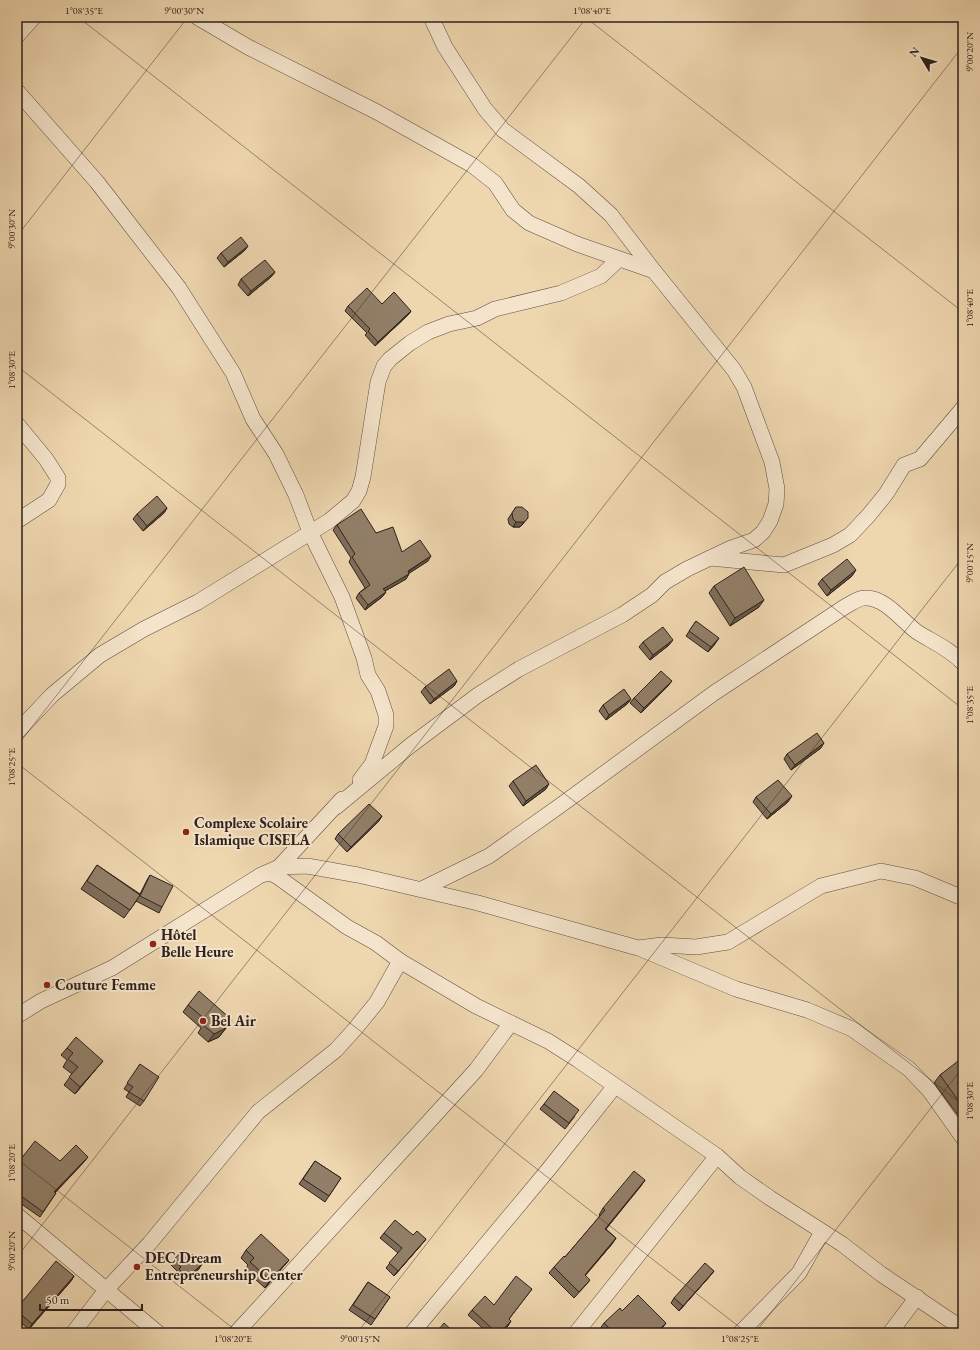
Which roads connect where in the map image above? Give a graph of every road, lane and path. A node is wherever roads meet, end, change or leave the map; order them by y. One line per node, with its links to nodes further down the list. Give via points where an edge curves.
1 (34, 17): 4 (street)
2 (197, 17): 6 (street, via 248,47 377,112 472,165 495,183 513,210 528,223)
3 (431, 17): 7 (street, via 446,47 485,109 503,130 579,186 611,215)
4 (17, 36)
5 (17, 91): 11 (street, via 97,182 179,288 233,373 253,419 276,454 296,495)
6 (619, 259): 7 (street); 11 (street, via 601,276 561,293 495,309 478,318 428,332 390,359 384,366 378,382 359,491 344,509)
7 (654, 272): 12 (street, via 734,370 744,387 772,462 777,489 776,504 763,532 754,540)
8 (963, 408): 12 (street, via 920,459 904,465 886,494 868,516 850,534 833,545 784,565)
9 (17, 424): 10 (street, via 58,478 58,484 49,500)
10 (17, 521)
11 (310, 532): 14 (street, via 210,595 100,655 52,695); 15 (street, via 342,597 368,675 378,691 386,715 386,726 372,764)
12 (710, 558): 15 (street, via 665,582 652,595 622,615 519,669 478,696 411,745)
13 (963, 663): 18 (street, via 877,600 865,597 846,606 714,693 488,856)
14 (17, 732)
15 (336, 807): 16 (street)
16 (279, 867): 17 (street); 18 (street, via 307,866)
17 (261, 875): 21 (street, via 271,873); 22 (street, via 112,968 41,1001)
18 (422, 889): 20 (street)
19 (963, 898): 20 (street, via 914,878 880,871 821,886 728,942 696,947 662,945)
20 (638, 948): 25 (street, via 736,989 807,1010 852,1029 909,1069 929,1090)
21 (400, 961): 23 (street, via 476,1006); 29 (street, via 377,1002 336,1050 258,1112 149,1244)
22 (17, 1016)
23 (511, 1023): 24 (street, via 548,1041); 34 (street, via 476,1070)
24 (615, 1086): 26 (street); 35 (street)
25 (963, 1138)
26 (717, 1156): 28 (street, via 740,1177); 36 (street)
27 (17, 1215): 29 (street)
28 (822, 1232): 30 (street); 37 (street, via 799,1273)
29 (106, 1290): 32 (street); 33 (street)
30 (917, 1297): 31 (street); 38 (street)
31 (963, 1330)
32 (73, 1333)
33 (158, 1333)
34 (236, 1333)
35 (412, 1333)
36 (576, 1333)
37 (740, 1333)
38 (890, 1333)

